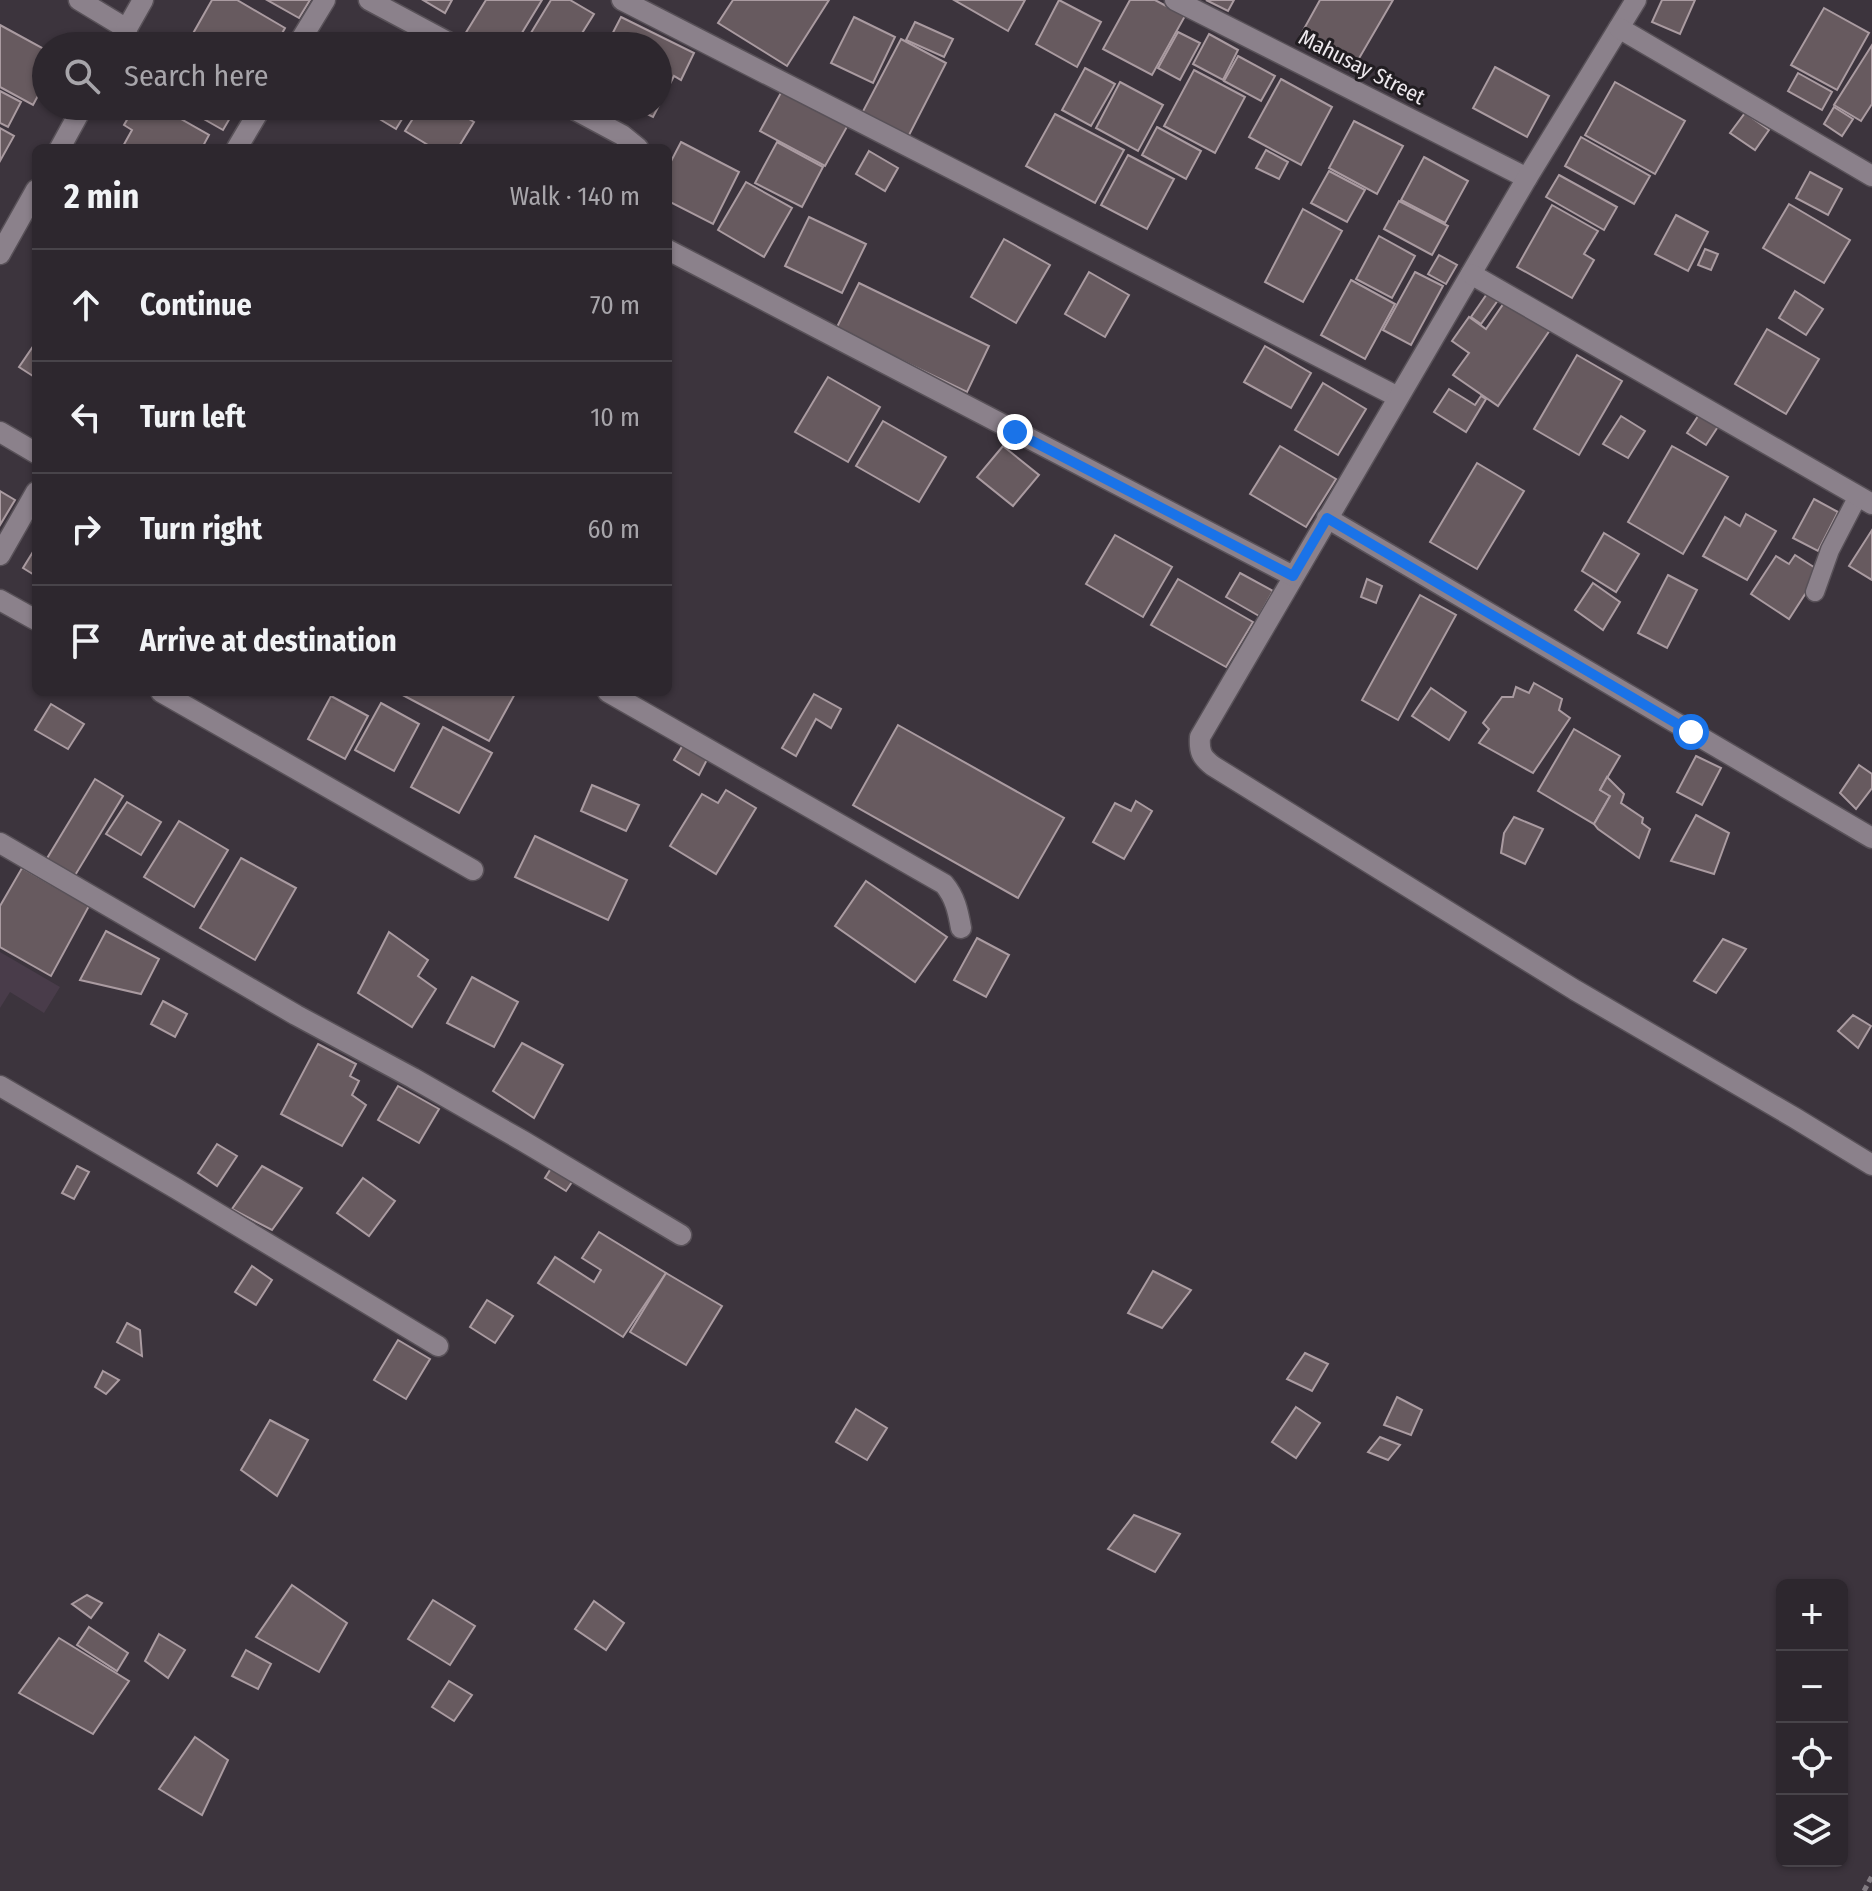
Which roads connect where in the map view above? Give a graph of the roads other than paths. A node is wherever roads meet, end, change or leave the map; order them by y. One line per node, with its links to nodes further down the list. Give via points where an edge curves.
1 (79, 0): 9 (street)
2 (143, 0): 10 (street)
3 (325, 0): 11 (street)
4 (369, 0): 12 (street)
5 (622, 0): 25 (street)
6 (1175, 0): 20 (street, Mahusay Street)
7 (1636, 0): 8 (street)
8 (1619, 28): 19 (street); 20 (street)
9 (116, 32)
10 (125, 32)
11 (306, 32)
12 (429, 32)
13 (75, 120): 16 (street)
14 (254, 120): 17 (street)
15 (594, 120): 18 (street)
16 (62, 144)
17 (239, 144)
18 (633, 144)
19 (1872, 176)
20 (1527, 178): 24 (street)
21 (32, 197): 23 (street)
22 (672, 252): 32 (street)
23 (0, 254)
24 (1471, 274): 25 (street); 29 (street)
25 (1398, 397): 30 (street)
26 (0, 432): 27 (street)
27 (32, 451)
28 (32, 499): 31 (street)
29 (1865, 500): 33 (lane, via 1830,550)
30 (1327, 518): 32 (street); 38 (street)
31 (0, 555)
32 (1293, 576): 43 (street, via 1200,737 1202,758 1575,990)
33 (1815, 592)
34 (0, 600): 35 (street)
35 (32, 618)
36 (168, 696): 40 (street)
37 (615, 696): 41 (street, via 944,884 957,905)
38 (1872, 838)
39 (0, 843): 44 (street)
40 (473, 870)
41 (961, 928)
42 (0, 1086): 45 (street)
43 (1872, 1165)
44 (681, 1235)
45 (438, 1346)

